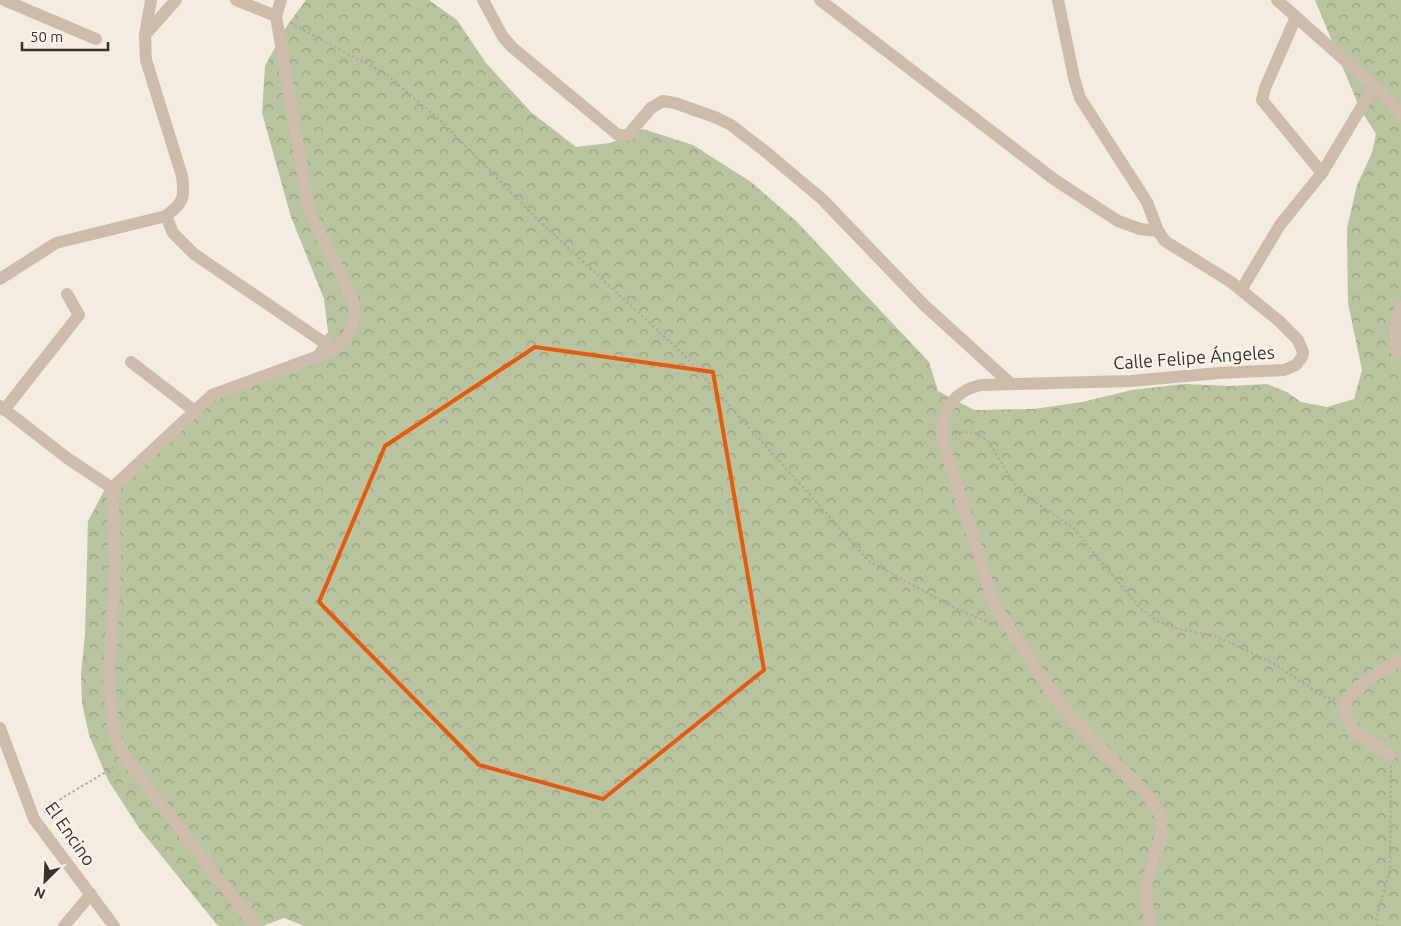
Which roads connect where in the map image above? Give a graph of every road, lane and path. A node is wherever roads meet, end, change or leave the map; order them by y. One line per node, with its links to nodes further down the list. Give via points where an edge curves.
1 (4, 0): 10 (street)
2 (151, 0): 13 (street)
3 (176, 0): 13 (street)
4 (236, 0): 11 (street)
5 (281, 0): 11 (street)
6 (483, 0): 27 (street, via 503,37 513,48 618,135 628,135 651,108 664,101 710,114 731,125 822,199 934,316)
7 (820, 0): 19 (street, via 1055,180 1118,221)
8 (1058, 0): 19 (street, Calle Felipe Ángeles, via 1080,98 1147,202)
9 (1277, 0): 12 (street)
10 (20, 3): 14 (street)
11 (276, 16): 24 (street, via 309,210 354,305 355,322 347,339); 32 (path, via 386,74 443,123 534,216 683,354 869,561 953,608)
12 (1296, 17): 15 (street); 17 (street, via 1262,100)
13 (145, 35): 18 (street, via 146,60 185,192 180,205)
14 (96, 39)
15 (1374, 86): 16 (street); 17 (street)
16 (1401, 114)
17 (1322, 173): 21 (street, via 1280,225)
18 (166, 216): 20 (street, via 56,243); 24 (street, via 173,233 194,254)
19 (1158, 231): 21 (street, Calle Felipe Ángeles, via 1171,246)
20 (0, 278)
21 (1241, 290): 27 (street, Calle Felipe Ángeles, via 1298,340 1303,352 1296,365 1284,370 1139,381)
22 (67, 294): 28 (street, via 80,315)
23 (1401, 306): 25 (street, via 1395,326)
24 (335, 350): 29 (street, via 212,396)
25 (1397, 353)
26 (131, 362): 29 (street)
27 (1010, 383): 30 (street, Calle Felipe Ángeles, via 971,387 956,396 944,413)
28 (2, 408): 31 (street)
29 (196, 412): 31 (street)
30 (943, 439): 32 (street, via 989,591); 34 (path, via 973,432 988,441 1019,491 1074,528 1140,608 1157,621 1216,636 1273,663 1324,697)
31 (112, 488): 37 (street, via 115,562 109,683 114,736)
32 (1012, 632): 43 (street, via 1062,708 1156,806 1162,832 1145,889)
33 (1401, 660): 34 (street, via 1362,684)
34 (1348, 698): 36 (street, via 1346,713 1349,724)
35 (0, 728): 38 (street, El Encino)
36 (1390, 756): 44 (path, via 1390,870 1375,922)
37 (127, 760): 38 (path, via 62,798); 42 (street)
38 (34, 819): 39 (street, El Encino)
39 (91, 894): 40 (street); 41 (street, El Encino)
40 (64, 926)
41 (114, 926)
42 (255, 926)
43 (1150, 926)
44 (1377, 926)

